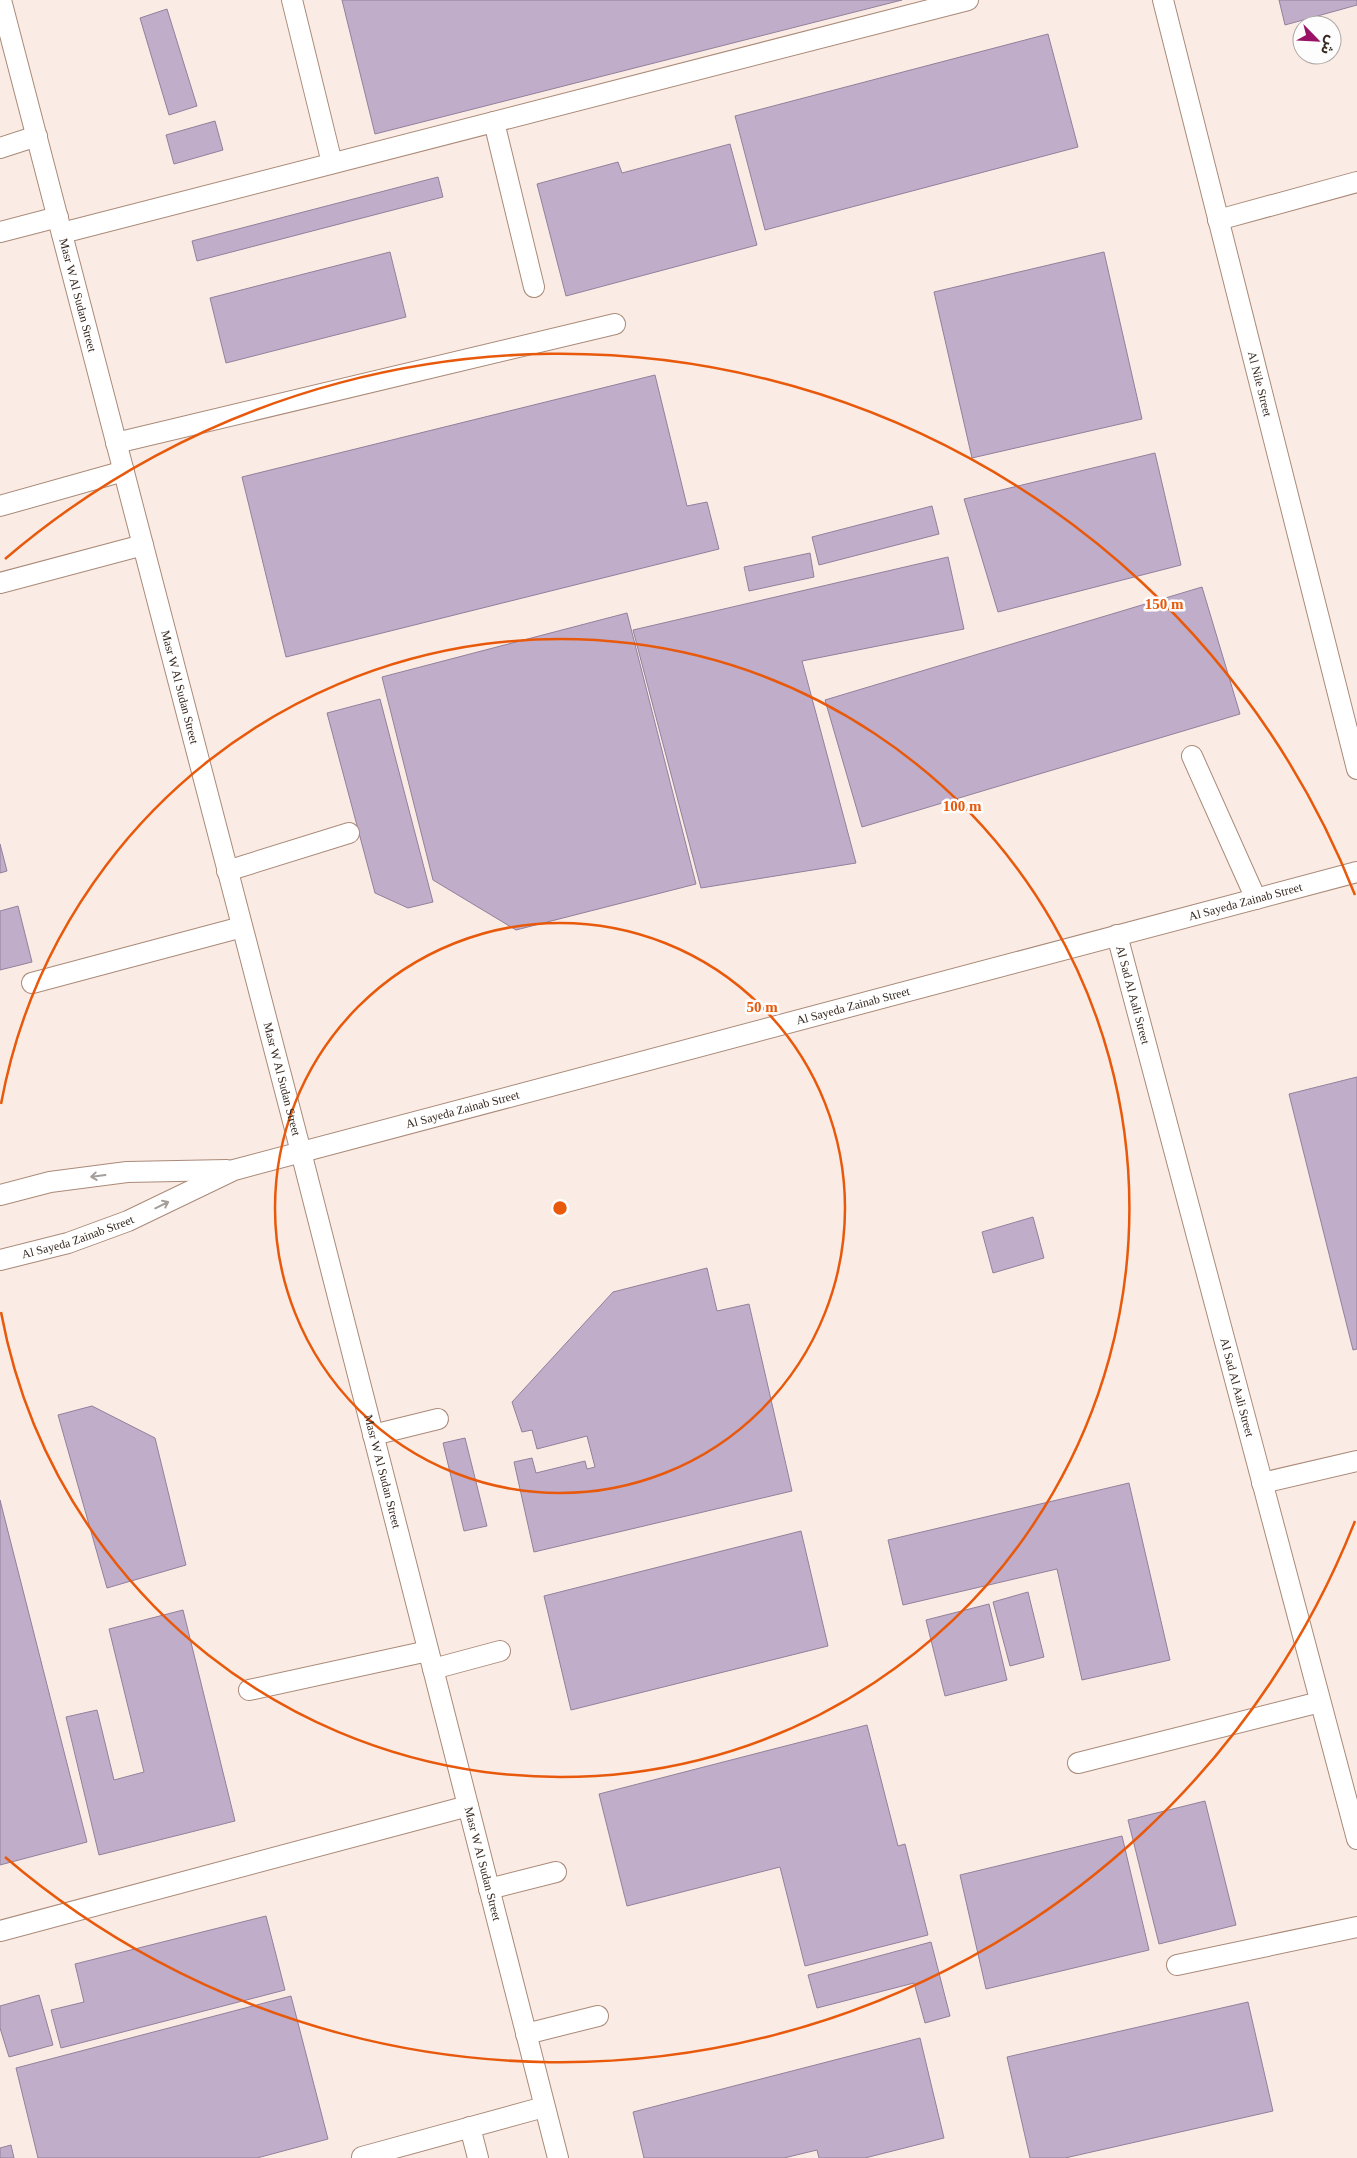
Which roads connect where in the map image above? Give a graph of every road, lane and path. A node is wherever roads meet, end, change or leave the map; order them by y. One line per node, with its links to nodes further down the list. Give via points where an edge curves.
1 (1, 0): 6 (lane, Masr W Al Sudan Street)
2 (292, 0): 8 (lane)
3 (968, 0): 5 (lane)
4 (1163, 0): 10 (lane, Al Nile Street)
5 (494, 122): 8 (lane); 13 (lane)
6 (37, 136): 7 (lane); 11 (lane, Masr W Al Sudan Street)
7 (0, 148)
8 (332, 164): 11 (lane)
9 (1357, 182): 10 (lane)
10 (1218, 220): 21 (lane, Al Nile Street)
11 (60, 225): 12 (lane); 15 (lane, Masr W Al Sudan Street)
12 (0, 232)
13 (534, 287)
14 (615, 324): 15 (lane)
15 (116, 443): 16 (lane, Masr W Al Sudan Street)
16 (124, 471): 17 (lane); 18 (lane, Masr W Al Sudan Street)
17 (0, 506)
18 (143, 545): 19 (lane); 23 (lane, Masr W Al Sudan Street)
19 (0, 583)
20 (1192, 756): 25 (lane)
21 (1357, 769)
22 (349, 833): 23 (lane)
23 (227, 871): 26 (lane, Masr W Al Sudan Street)
24 (1357, 872): 25 (lane, Al Sayeda Zainab Street)
25 (1256, 899): 27 (lane, Al Sayeda Zainab Street)
26 (242, 927): 28 (lane); 29 (lane, Masr W Al Sudan Street)
27 (1117, 935): 29 (lane, Al Sayeda Zainab Street); 36 (lane, Al Sad Al Aali Street)
28 (32, 983)
29 (300, 1152): 30 (lane, Al Sayeda Zainab Street); 34 (lane, Masr W Al Sudan Street)
30 (234, 1170): 31 (lane, Al Sayeda Zainab Street, one-way to 31, via 127,1172 50,1182); 32 (lane, Al Sayeda Zainab Street, one-way to 30, via 68,1243 128,1221)
31 (0, 1195)
32 (0, 1260)
33 (438, 1419): 34 (lane)
34 (373, 1435): 38 (lane, Masr W Al Sudan Street)
35 (1357, 1461): 36 (lane)
36 (1262, 1483): 40 (lane, Al Sad Al Aali Street)
37 (500, 1651): 38 (lane)
38 (430, 1660): 39 (lane); 42 (lane, Masr W Al Sudan Street)
39 (249, 1690)
40 (1320, 1702): 41 (lane); 43 (lane, Al Sad Al Aali Street)
41 (1078, 1763)
42 (468, 1806): 45 (lane, Masr W Al Sudan Street); 47 (lane)
43 (1357, 1839)
44 (556, 1872): 45 (lane)
45 (489, 1889): 50 (lane, Masr W Al Sudan Street)
46 (1357, 1927): 48 (lane)
47 (0, 1931)
48 (1177, 1965)
49 (598, 2016): 50 (lane)
50 (526, 2034): 51 (lane, Masr W Al Sudan Street)
51 (544, 2107): 52 (lane); 55 (lane, Masr W Al Sudan Street)
52 (470, 2127): 53 (lane); 54 (lane)
53 (362, 2157)
54 (478, 2158)
55 (558, 2158)

